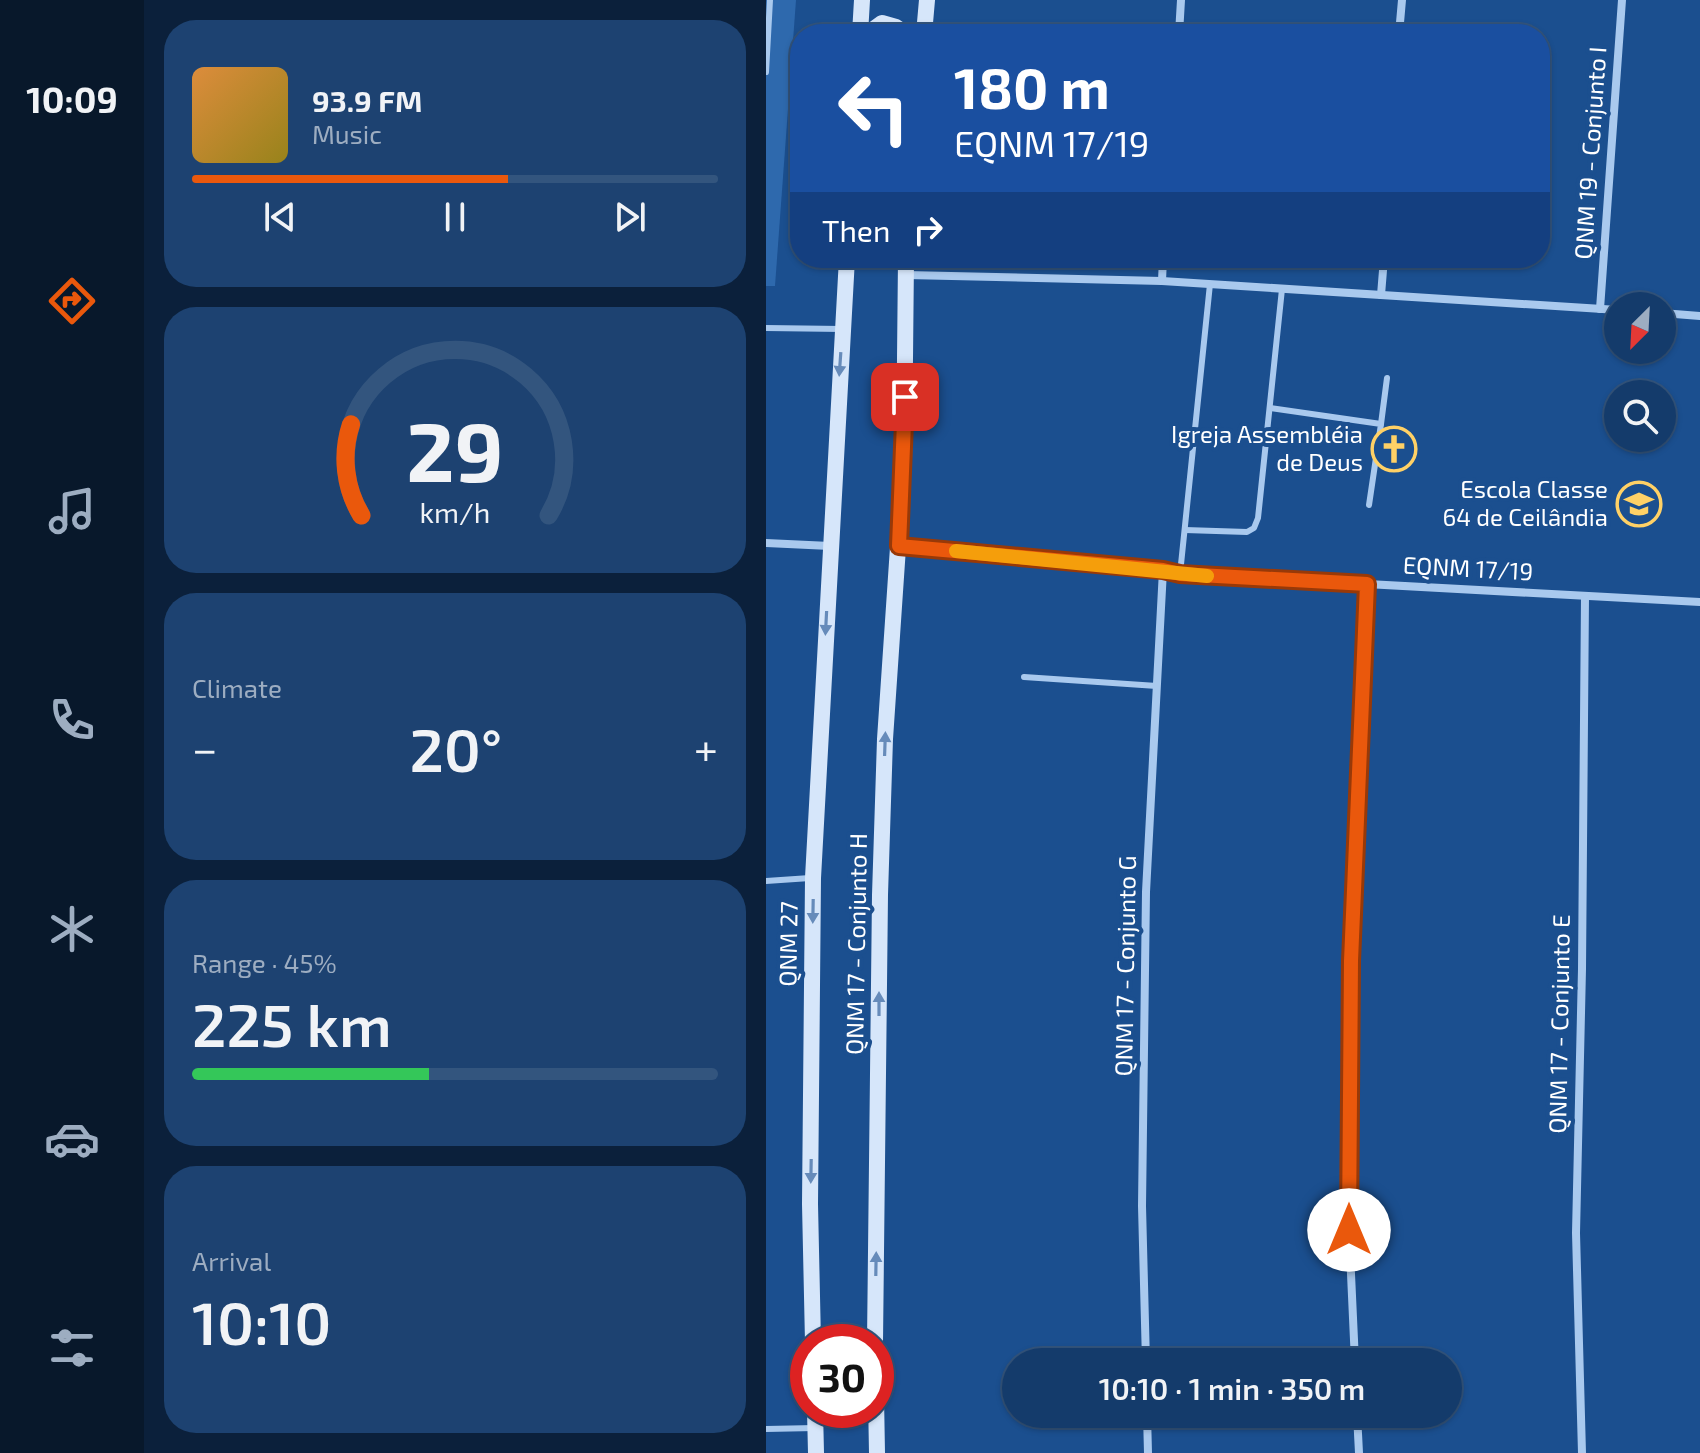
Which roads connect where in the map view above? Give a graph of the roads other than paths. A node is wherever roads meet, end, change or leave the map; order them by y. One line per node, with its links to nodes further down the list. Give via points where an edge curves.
1 (770, 0): 11 (lane)
2 (862, 0): 7 (main road)
3 (927, 0): 8 (main road)
4 (1181, 0): 9 (street)
5 (1402, 0): 10 (street)
6 (1622, 0): 21 (street, QNM 19 - Conjunto I)
7 (861, 24)
8 (925, 24)
9 (1180, 24)
10 (1400, 24)
11 (766, 72)
12 (846, 268): 26 (main road, QNM 27)
13 (906, 268): 34 (main road, QNM 17 - Conjunto H)
14 (940, 268): 17 (street)
15 (1163, 268): 17 (street)
16 (1383, 268): 20 (street)
17 (1162, 281): 18 (street)
18 (1210, 284): 19 (street); 31 (lane)
19 (1282, 289): 20 (street); 28 (lane)
20 (1381, 295): 21 (street)
21 (1600, 309): 22 (street)
22 (1604, 309)
23 (1676, 314): 24 (street)
24 (1700, 316)
25 (766, 328): 26 (lane)
26 (842, 329): 33 (main road, QNM 27, one-way to 33)
27 (1387, 378): 29 (lane)
28 (1270, 408): 29 (lane); 31 (lane, via 1254,528)
29 (1381, 424): 30 (lane)
30 (1369, 505)
31 (1185, 530): 36 (lane)
32 (766, 543): 33 (street)
33 (830, 546): 42 (main road, QNM 27, one-way to 42)
34 (899, 546): 35 (street, EQNM 17/19); 45 (main road, QNM 17 - Conjunto H, one-way to 34, via 880,895)
35 (1163, 570): 36 (street, EQNM 17/19); 41 (street, QNM 17 - Conjunto G)
36 (1180, 574): 37 (street, EQNM 17/19)
37 (1367, 584): 38 (street, EQNM 17/19); 47 (street, via 1351,961 1349,1230)
38 (1585, 596): 39 (street, EQNM 17/19); 57 (street, QNM 17 - Conjunto E, via 1576,1233)
39 (1700, 602)
40 (1024, 677): 41 (lane)
41 (1157, 686): 46 (street, QNM 17 - Conjunto G, via 1146,892)
42 (813, 878): 43 (lane); 44 (main road, QNM 27, one-way to 44)
43 (766, 881)
44 (813, 1324)
45 (875, 1324)
46 (1146, 1348)
47 (1354, 1348)
48 (815, 1428): 52 (lane); 53 (main road)
49 (877, 1428): 54 (main road)
50 (1147, 1428): 55 (street)
51 (1358, 1428): 56 (street)
52 (766, 1429)
53 (816, 1453)
54 (877, 1453)
55 (1148, 1453)
56 (1359, 1453)
57 (1582, 1453)

